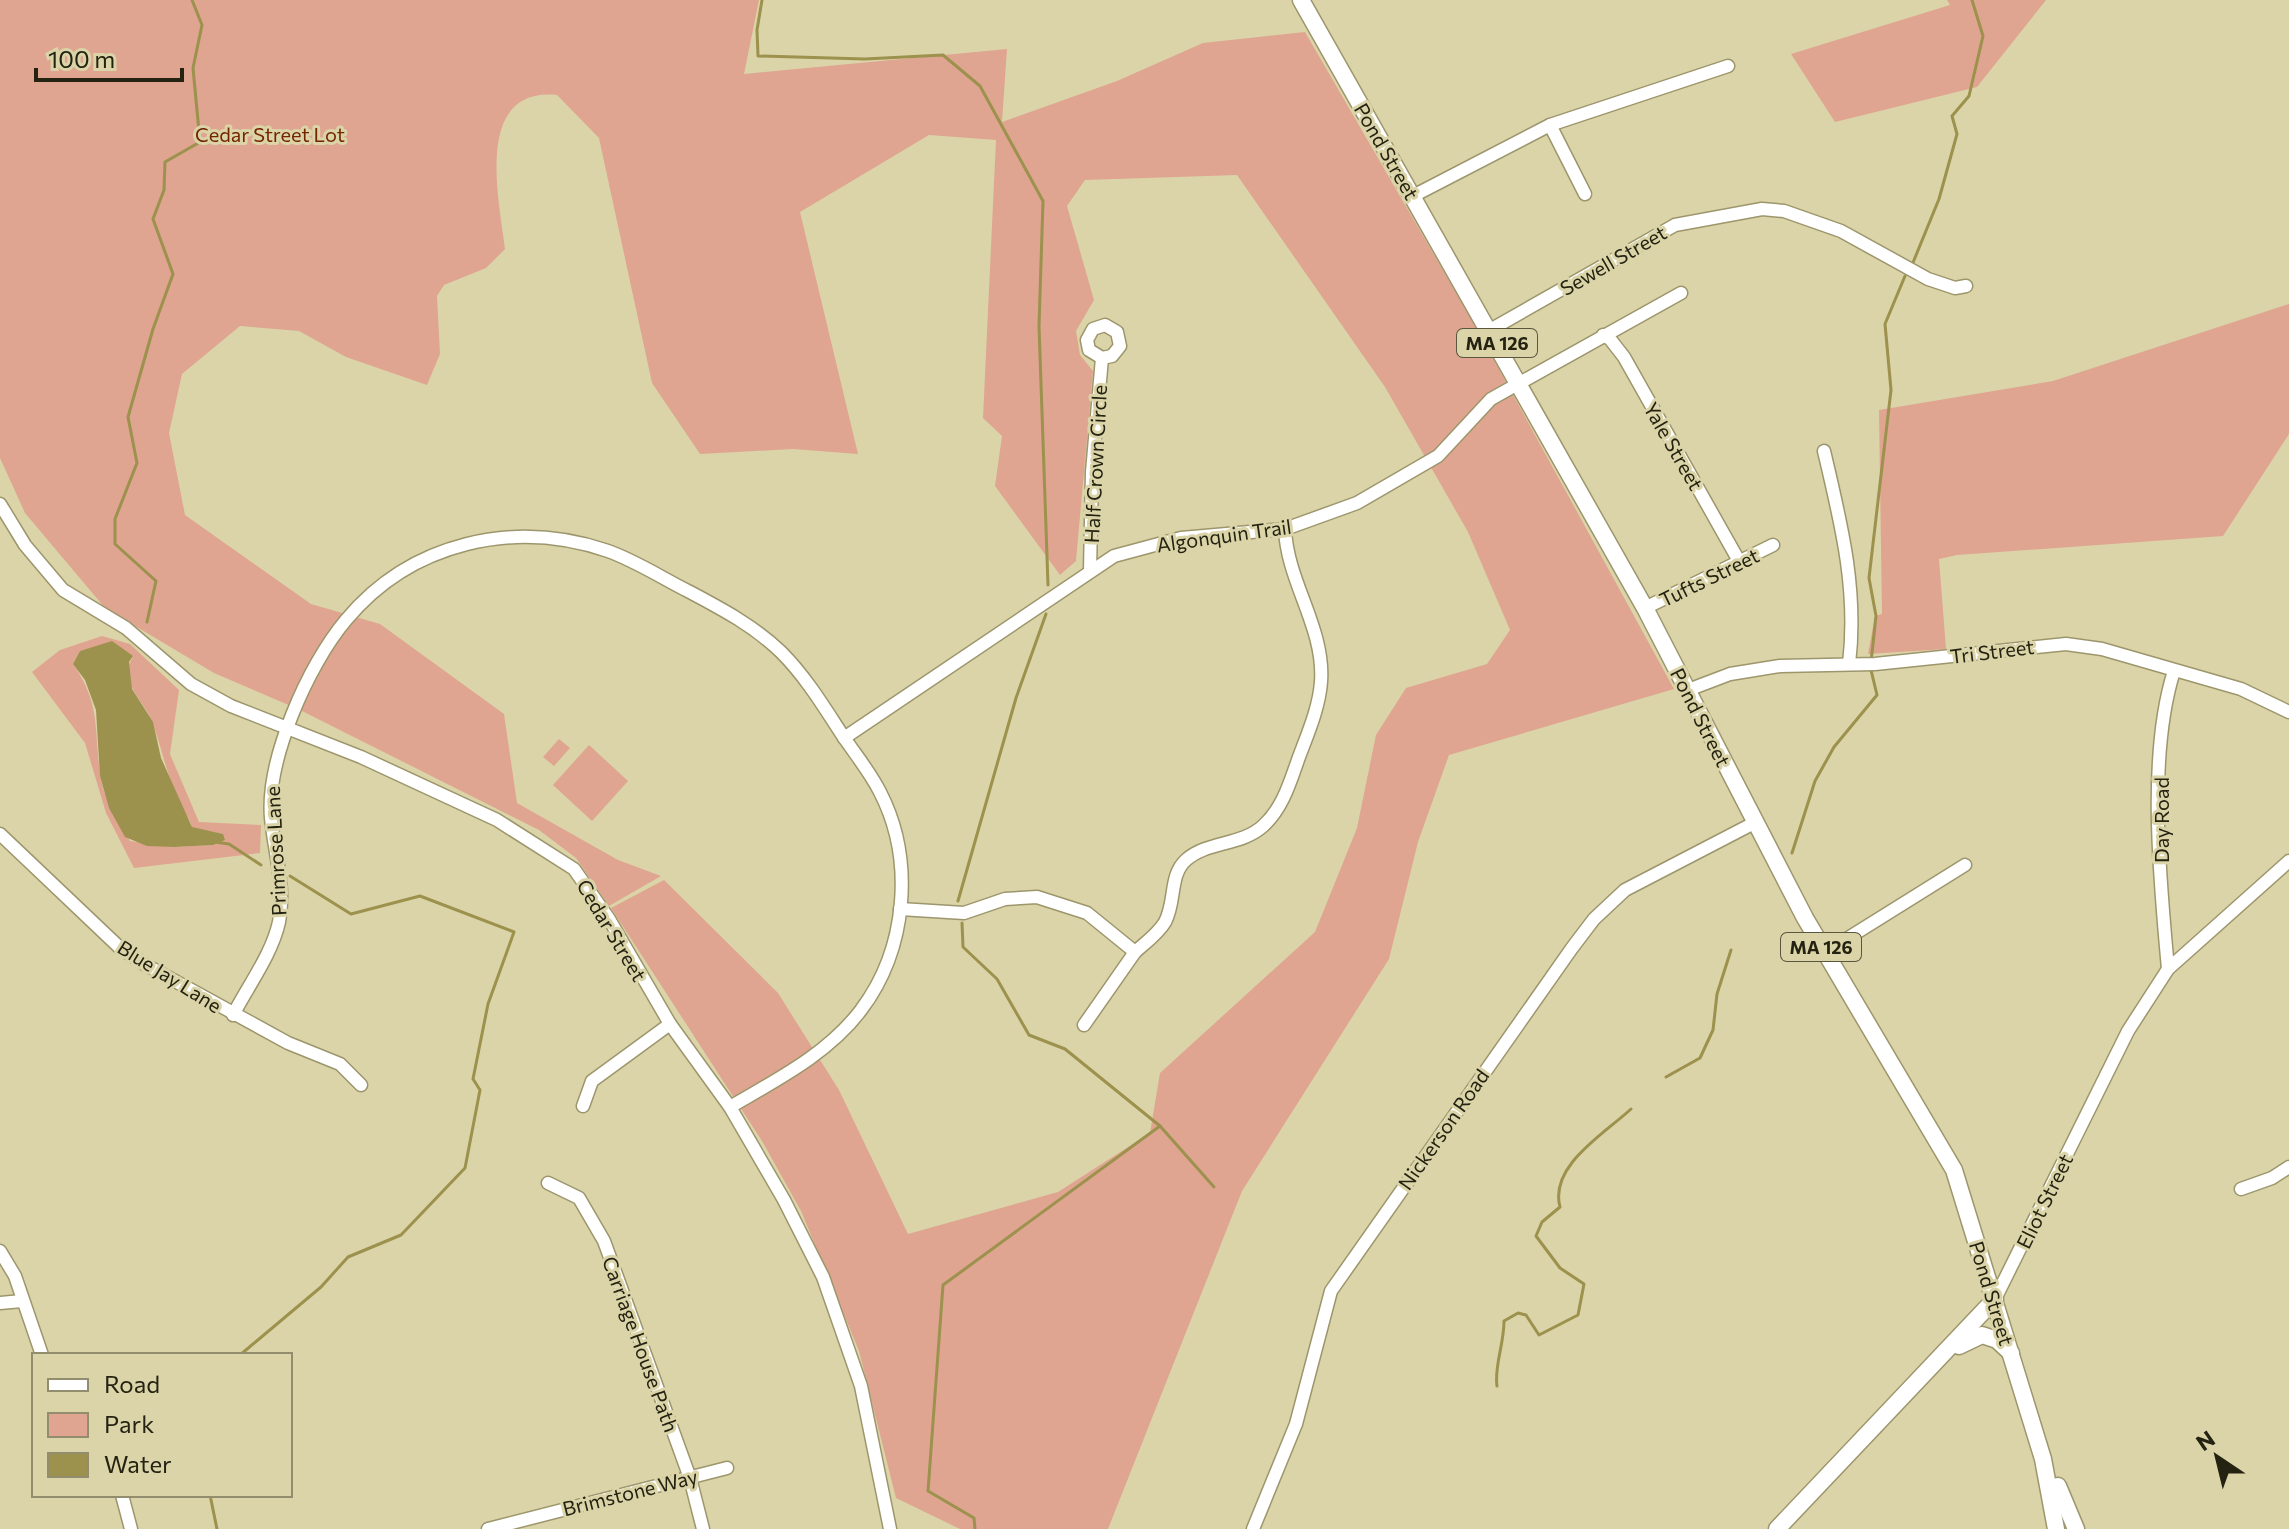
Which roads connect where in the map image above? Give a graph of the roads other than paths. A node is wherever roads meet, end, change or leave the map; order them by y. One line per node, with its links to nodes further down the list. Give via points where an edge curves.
1 (1302, 1): 5 (main road, Pond Street / MA 126)
2 (1728, 66): 3 (street)
3 (1550, 125): 4 (street); 5 (street)
4 (1585, 194)
5 (1413, 196): 8 (main road, Pond Street / MA 126)
6 (1966, 286): 8 (street, Sewell Street, via 1928,279 1841,231 1762,209 1675,225)
7 (1681, 293): 9 (street, Algonquin Trail)
8 (1490, 330): 11 (main road, Pond Street / MA 126)
9 (1603, 335): 11 (street, Algonquin Trail); 16 (street, Yale Street, via 1624,357)
10 (1102, 358): 17 (street, Half Crown Circle)
11 (1519, 382): 14 (street, Algonquin Trail, via 1476,411 1438,456 1357,503); 18 (main road, Pond Street / MA 126)
12 (1824, 451): 19 (street, via 1850,571)
13 (0, 504): 23 (street, Cedar Street, via 25,545 63,590 126,628 191,684)
14 (1285, 529): 17 (street, Algonquin Trail, via 1153,543); 30 (street, via 1287,553 1318,648 1321,681 1316,711 1271,818 1251,835 1187,859 1175,874 1166,921)
15 (1773, 545): 16 (street, Tufts Street)
16 (1739, 561): 18 (street, Tufts Street)
17 (1090, 571): 24 (street, Algonquin Trail)
18 (1645, 608): 21 (main road, Pond Street / MA 126)
19 (1849, 664): 20 (street, Tri Street, via 2066,644); 21 (street, Tri Street, via 1748,671)
20 (2174, 671): 22 (street, Tri Street, via 2261,695); 32 (street, Day Road, via 2162,714 2162,896)
21 (1688, 690): 25 (main road, Pond Street / MA 126)
22 (2289, 712)
23 (288, 727): 24 (street, Primrose Lane, via 329,642 370,593 439,552 522,535 611,552 733,615 794,666); 33 (street, Primrose Lane, via 270,791 280,919); 34 (street, Cedar Street, via 485,815 563,860 609,919)
24 (844, 738): 29 (street, Primrose Lane, via 876,783 893,826 901,863)
25 (1756, 822): 31 (main road, Pond Street / MA 126); 57 (street, Nickerson Road, via 1625,890 1562,960 1331,1291 1296,1424)
26 (0, 834): 33 (street, Blue Jay Lane, via 119,947)
27 (2289, 861): 32 (street, Eliot Street)
28 (1965, 865): 31 (street)
29 (900, 909): 30 (street, via 964,913 1005,899 1037,897 1087,913); 38 (street, Primrose Lane, via 883,975 850,1024 822,1049)
30 (1135, 952): 35 (street)
31 (1824, 953): 43 (main road, Pond Street / MA 126, via 1954,1170)
32 (2168, 969): 43 (street, Eliot Street, via 2128,1031)
33 (233, 1015): 36 (street, Blue Jay Lane, via 340,1064)
34 (670, 1024): 37 (street, via 592,1081); 38 (street, Cedar Street)
35 (1084, 1025)
36 (361, 1085)
37 (583, 1106)
38 (730, 1107): 56 (street, Cedar Street, via 791,1213 842,1327 861,1386)
39 (2289, 1167): 41 (street)
40 (548, 1183): 51 (street, Carriage House Path, via 579,1198 604,1241)
41 (2241, 1189)
42 (0, 1251): 44 (street)
43 (1995, 1299): 47 (main road, Eliot Street); 48 (main road, Pond Street / MA 126)
44 (22, 1301): 45 (street); 46 (street)
45 (0, 1303)
46 (41, 1353)
47 (1942, 1354): 48 (main road, via 1982,1335 1997,1340); 58 (main road, Eliot Street)
48 (2011, 1354): 49 (main road, Pond Street / MA 126)
49 (2043, 1459): 59 (main road, Pond Street / MA 126); 60 (main road, Pond Street / MA 126)
50 (727, 1468): 51 (street, Brimstone Way)
51 (690, 1478): 54 (street, Brimstone Way); 55 (street, Carriage House Path)
52 (123, 1497): 53 (street)
53 (131, 1529)
54 (488, 1529)
55 (703, 1529)
56 (890, 1529)
57 (1253, 1529)
58 (1777, 1529)
59 (2056, 1529)
60 (2076, 1529)

